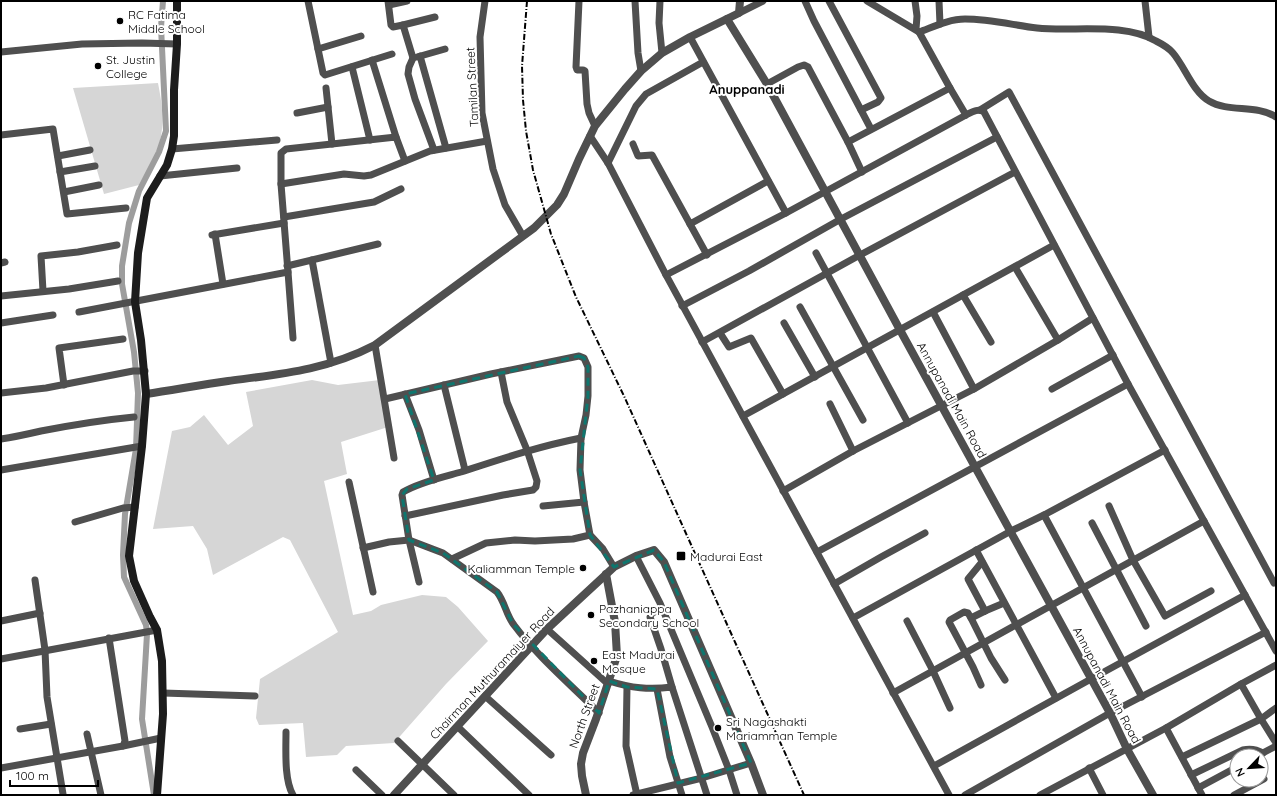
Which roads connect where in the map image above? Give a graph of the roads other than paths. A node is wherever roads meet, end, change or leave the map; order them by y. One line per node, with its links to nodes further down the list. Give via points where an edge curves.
1 (177, 1): 26 (main road)
2 (308, 1): 27 (street)
3 (406, 1): 16 (street)
4 (485, 1): 54 (street, Tamilan Street, via 480,37 482,113)
5 (579, 1): 46 (street, via 576,67 577,70 585,71 587,104)
6 (635, 1): 36 (street)
7 (660, 1): 30 (street)
8 (740, 1): 17 (street)
9 (764, 1): 17 (street)
10 (805, 1): 41 (street)
11 (829, 1): 41 (street, via 881,98)
12 (867, 1): 22 (street)
13 (916, 1): 22 (street)
14 (939, 1): 20 (street)
15 (1145, 1): 25 (street)
16 (389, 3): 21 (street, via 391,25)
17 (739, 12): 19 (street)
18 (435, 17): 21 (street)
19 (727, 18): 24 (street); 37 (street, Annupanadi Main Road)
20 (940, 24): 22 (street); 25 (street, via 965,19 1038,28 1118,29)
21 (403, 25): 32 (street)
22 (917, 30): 39 (street)
23 (361, 36): 27 (street)
24 (690, 37): 30 (street); 34 (street)
25 (1149, 37): 45 (street, via 1173,52 1202,96 1210,102 1264,111)
26 (177, 44): 29 (street, via 82,44); 59 (main road)
27 (318, 49): 35 (street, via 322,73 325,75)
28 (445, 49): 32 (street)
29 (1, 52)
30 (662, 53): 36 (street)
31 (392, 54): 33 (street)
32 (417, 57): 58 (street); 61 (street, via 409,67 408,74)
33 (372, 60): 35 (street); 50 (street)
34 (703, 62): 64 (street, via 640,99); 71 (street)
35 (352, 67): 53 (street)
36 (641, 71): 46 (street)
37 (767, 84): 55 (street, via 804,65); 75 (street, Annupanadi Main Road)
38 (326, 88): 40 (street)
39 (950, 88): 44 (street); 47 (street)
40 (328, 107): 43 (street); 56 (street)
41 (861, 110): 47 (street)
42 (980, 110): 44 (street); 51 (street, via 984,112); 177 (street, via 1008,92)
43 (297, 113)
44 (966, 115): 68 (street)
45 (1276, 117)
46 (595, 126): 49 (street)
47 (871, 129): 55 (street)
48 (1, 135): 62 (street, via 53,129)
49 (590, 136): 64 (street); 82 (street, via 557,205)
50 (396, 137): 53 (street); 63 (street)
51 (997, 137): 69 (street); 79 (street)
52 (277, 140): 59 (street)
53 (370, 140): 56 (street)
54 (487, 140): 58 (street); 82 (street, Tamilan Street, via 505,205)
55 (848, 142): 68 (street)
56 (332, 144): 72 (street, via 282,151)
57 (633, 144): 81 (street, via 638,156 652,155)
58 (446, 148): 61 (street)
59 (172, 149): 70 (main road)
60 (90, 150): 62 (street)
61 (434, 150): 63 (street)
62 (58, 156): 67 (street)
63 (405, 161): 72 (street, via 371,175 344,174)
64 (608, 163): 93 (street)
65 (95, 166): 67 (street)
66 (237, 168): 70 (street)
67 (60, 172): 76 (street)
68 (862, 172): 75 (street)
69 (1015, 172): 85 (street); 87 (street)
70 (160, 176): 99 (main road, via 147,198)
71 (768, 181): 78 (street); 81 (street)
72 (281, 184): 80 (street)
73 (99, 185): 76 (street)
74 (401, 189): 80 (street, via 374,202)
75 (826, 191): 78 (street); 79 (street, Annupanadi Main Road)
76 (64, 192): 77 (street, via 67,214)
77 (126, 208)
78 (786, 213): 88 (street)
79 (841, 219): 87 (street, Annupanadi Main Road); 100 (street)
80 (284, 220): 91 (street); 95 (street, via 213,234)
81 (690, 224): 88 (street)
82 (523, 236): 115 (street)
83 (378, 244): 89 (street)
84 (117, 245): 96 (street, via 41,256)
85 (1054, 245): 90 (street); 105 (street)
86 (816, 253): 92 (street)
87 (860, 254): 92 (street); 108 (street, Annupanadi Main Road)
88 (707, 255): 93 (street)
89 (312, 260): 91 (street); 118 (street)
90 (1016, 267): 98 (street); 112 (street)
91 (287, 269): 95 (street); 110 (street)
92 (827, 273): 109 (street); 116 (street)
93 (666, 275): 100 (street)
94 (118, 281): 96 (street)
95 (223, 284): 99 (street)
96 (43, 291): 97 (street)
97 (1, 296)
98 (963, 296): 103 (street); 114 (street)
99 (128, 303): 102 (street); 120 (main road)
100 (682, 306): 113 (street)
101 (800, 307): 119 (street)
102 (79, 312)
103 (933, 312): 108 (street); 126 (street)
104 (53, 315): 106 (street)
105 (1093, 318): 112 (street); 117 (street)
106 (1, 323)
107 (784, 323): 122 (street)
108 (900, 330): 116 (street); 134 (street, Annupanadi Main Road)
109 (720, 333): 113 (street); 131 (street, via 729,348 751,338)
110 (293, 338)
111 (123, 339): 124 (street, via 59,348)
112 (1058, 340): 126 (street)
113 (702, 342): 135 (street)
114 (991, 342)
115 (375, 345): 118 (street); 132 (street)
116 (867, 348): 119 (street); 138 (street)
117 (1113, 355): 123 (street); 127 (street)
118 (330, 363): 129 (street, via 286,374)
119 (832, 367): 122 (street); 137 (street)
120 (139, 371): 124 (street); 129 (main road)
121 (501, 372): 125 (street); 139 (street, via 579,356 584,358 588,367 588,396); 142 (street, via 507,402)
122 (815, 377): 131 (street)
123 (1128, 384): 143 (street); 146 (street)
124 (64, 385): 128 (street)
125 (444, 385): 130 (street); 148 (street)
126 (974, 388): 134 (street)
127 (1052, 389)
128 (1, 393)
129 (146, 394): 141 (main road)
130 (405, 394): 132 (street); 149 (street)
131 (783, 394): 135 (street)
132 (385, 399): 145 (street)
133 (830, 404): 144 (street)
134 (942, 406): 138 (street); 146 (street, Annupanadi Main Road)
135 (743, 416): 151 (street)
136 (134, 417): 140 (street)
137 (863, 420)
138 (908, 423): 144 (street)
139 (581, 438): 142 (street); 152 (street, via 580,470)
140 (1, 439)
141 (137, 447): 147 (street); 155 (main road)
142 (527, 450): 148 (street); 157 (street, via 537,481 536,487 532,490)
143 (1165, 450): 156 (street); 158 (street)
144 (853, 452): 151 (street)
145 (394, 458)
146 (976, 468): 161 (street, Annupanadi Main Road); 167 (street)
147 (1, 470)
148 (465, 470): 149 (street)
149 (434, 480): 157 (street, via 403,492)
150 (349, 482): 165 (street)
151 (783, 491): 167 (street)
152 (584, 502): 153 (street); 163 (street)
153 (543, 506)
154 (1108, 506): 170 (street)
155 (129, 507): 159 (street); 195 (main road, via 129,556 134,581 150,617)
156 (1044, 515): 161 (street); 179 (street)
157 (405, 516): 164 (street)
158 (1204, 521): 170 (street); 182 (street)
159 (75, 522)
160 (1092, 523): 173 (street)
161 (1011, 531): 166 (street); 184 (street, Annupanadi Main Road)
162 (925, 533): 178 (street)
163 (590, 535): 169 (street, via 573,539 515,540 486,544); 172 (street)
164 (409, 540): 165 (street); 169 (street); 176 (street)
165 (363, 548): 181 (street)
166 (976, 550): 171 (street); 188 (street)
167 (817, 552): 178 (street)
168 (636, 556): 172 (street, Chairman Muthuramaiyer Road); 185 (street); 242 (street, Chairman Muthuramaiyer Road, via 654,550 664,562)
169 (452, 559): 199 (street, via 498,592 511,621)
170 (1133, 560): 173 (street); 180 (street, via 1165,616)
171 (982, 562): 183 (street); 186 (street, via 968,579)
172 (614, 567): 174 (street, Chairman Muthuramaiyer Road)
173 (1116, 569): 179 (street); 193 (street)
174 (606, 574): 194 (street, Chairman Muthuramaiyer Road); 209 (street, North Street, via 617,640 616,662)
175 (35, 580): 187 (street)
176 (419, 582)
177 (1274, 583)
178 (834, 584): 188 (street)
179 (1082, 588): 184 (street); 204 (street)
180 (1210, 591)
181 (373, 592)
182 (1245, 595): 196 (street); 204 (street)
183 (1004, 603): 186 (street); 192 (street)
184 (1051, 605): 192 (street); 207 (street, Annupanadi Main Road)
185 (662, 609): 213 (street, via 652,613 650,618); 248 (street)
186 (985, 612): 189 (street)
187 (40, 613): 190 (street); 200 (street)
188 (853, 618): 216 (street)
189 (971, 618): 198 (street); 202 (street, via 964,612 949,622)
190 (1, 621)
191 (907, 621): 206 (street)
192 (1016, 625): 198 (street); 220 (street)
193 (1146, 626)
194 (547, 630): 199 (street, Chairman Muthuramaiyer Road); 209 (street)
195 (150, 631): 197 (street); 215 (main road, via 162,661)
196 (1266, 632): 201 (street); 219 (street)
197 (110, 638): 200 (street); 235 (street)
198 (984, 642): 202 (street); 208 (street)
199 (531, 646): 218 (street, Chairman Muthuramaiyer Road); 223 (street)
200 (44, 650): 203 (street); 226 (street)
201 (1276, 651)
202 (965, 653): 206 (street); 211 (street)
203 (1, 659)
204 (1123, 662): 207 (street); 219 (street)
205 (1276, 665): 210 (street)
206 (933, 671): 216 (street); 221 (street)
207 (1091, 679): 220 (street); 224 (street, Annupanadi Main Road)
208 (1005, 680)
209 (609, 682): 212 (street); 223 (street, North Street)
210 (1241, 684): 225 (street); 228 (street)
211 (980, 685)
212 (627, 687): 214 (street); 264 (street, via 626,746)
213 (672, 687): 214 (street); 251 (street)
214 (657, 689): 252 (street, via 664,733)
215 (163, 693): 217 (street); 232 (main road)
216 (893, 693): 244 (street)
217 (255, 696)
218 (486, 696): 227 (street, Chairman Muthuramaiyer Road); 238 (street)
219 (1142, 697): 224 (street)
220 (1056, 698): 244 (street)
221 (950, 708)
222 (1276, 708): 225 (street)
223 (599, 713): 263 (street, North Street, via 582,758)
224 (1110, 713): 236 (street, Annupanadi Main Road); 270 (street)
225 (1261, 719): 234 (street); 239 (street)
226 (51, 724): 229 (street); 241 (street)
227 (458, 727): 243 (street, Chairman Muthuramaiyer Road); 262 (street)
228 (1166, 728): 236 (street); 239 (street)
229 (20, 729)
230 (286, 732): 258 (street, via 288,780)
231 (87, 734): 237 (street)
232 (161, 738): 235 (street); 257 (main road)
233 (398, 741): 243 (street)
234 (1276, 745)
235 (124, 746): 237 (street)
236 (1127, 749): 246 (street); 273 (street, Annupanadi Main Road)
237 (91, 752): 241 (street); 256 (street)
238 (551, 755)
239 (1182, 757): 250 (street)
240 (1229, 757): 250 (street)
241 (57, 758): 245 (street); 255 (street)
242 (751, 763): 248 (street); 268 (street)
243 (422, 765): 260 (street, Chairman Muthuramaiyer Road); 261 (street)
244 (934, 766): 269 (street)
245 (1, 768)
246 (1089, 768): 271 (street); 272 (street)
247 (356, 770): 259 (street)
248 (729, 770): 251 (street); 267 (street)
249 (1229, 772): 254 (street)
250 (1191, 775): 254 (street)
251 (702, 778): 252 (street); 266 (street)
252 (678, 783): 264 (street); 265 (street)
253 (1247, 788): 274 (street)
254 (1200, 792)
255 (63, 794)
256 (101, 795)
257 (157, 795)
258 (293, 795)
259 (382, 795)
260 (394, 795)
261 (454, 795)
262 (529, 795)
263 (586, 795)
264 (636, 795)
265 (682, 795)
266 (707, 795)
267 (737, 795)
268 (763, 795)
269 (949, 795)
270 (964, 795)
271 (1040, 795)
272 (1103, 795)
273 (1152, 795)
274 (1234, 795)

